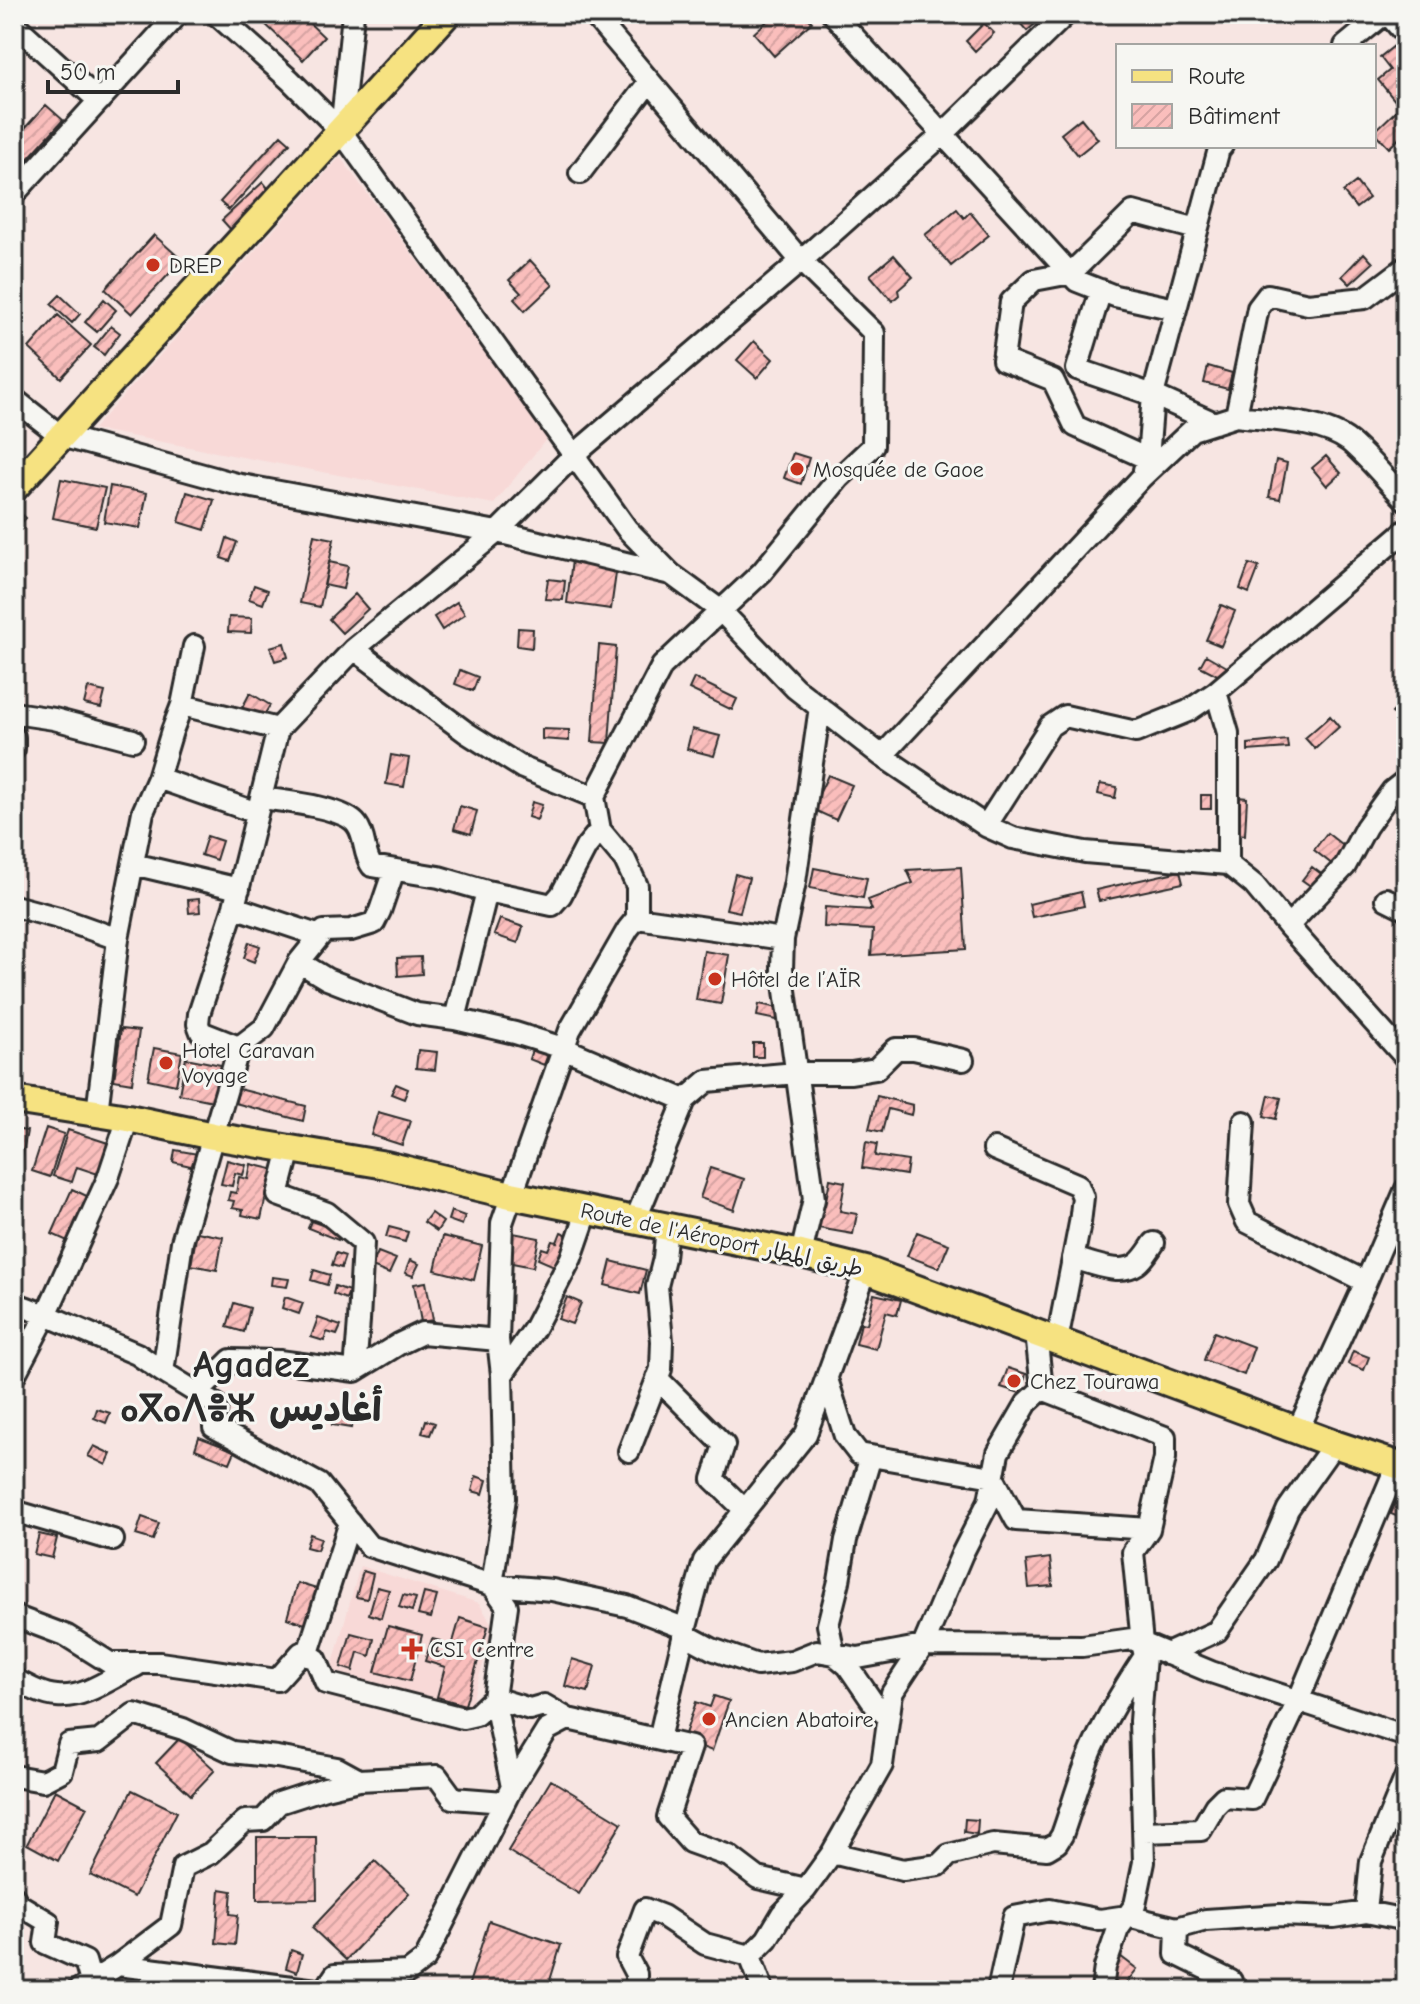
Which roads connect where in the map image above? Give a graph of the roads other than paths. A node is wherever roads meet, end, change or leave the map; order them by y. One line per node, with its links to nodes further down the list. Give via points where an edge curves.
1 (178, 14): 13 (street)
2 (216, 14): 14 (street)
3 (353, 14): 14 (street)
4 (447, 14): 14 (main road)
5 (593, 14): 12 (street)
6 (833, 14): 15 (street)
7 (1066, 14): 15 (street)
8 (1386, 14): 10 (street); 11 (street)
9 (14, 24): 13 (street)
10 (1406, 35)
11 (1348, 44)
12 (649, 82): 17 (street); 20 (street)
13 (99, 101): 18 (street)
14 (341, 131): 31 (main road); 32 (street)
15 (942, 135): 20 (street); 22 (street)
16 (1220, 148): 19 (street)
17 (580, 173)
18 (14, 194)
19 (1197, 229): 22 (street, via 1133,212); 24 (street)
20 (801, 261): 32 (street); 39 (street, via 874,333 873,446 839,478 762,572)
21 (1406, 267): 29 (street, via 1365,298 1308,304 1268,295 1258,308)
22 (1071, 273): 23 (street, via 1077,281); 26 (street, via 1034,280 1011,302 1003,360)
23 (1101, 290): 24 (street); 25 (street)
24 (1175, 309): 27 (street)
25 (1077, 369): 26 (street); 27 (street)
26 (1053, 380): 33 (street, via 1075,426)
27 (1153, 395): 30 (street); 33 (street)
28 (14, 399): 31 (street)
29 (1236, 416): 30 (street); 35 (street, via 1325,429 1349,441)
30 (1215, 423): 33 (street, via 1192,430)
31 (61, 436): 34 (main road); 37 (street, via 236,484)
32 (574, 455): 37 (street); 38 (street, via 627,529)
33 (1145, 468): 50 (street)
34 (14, 488)
35 (1406, 500)
36 (1406, 530): 42 (street)
37 (497, 532): 38 (street); 41 (street)
38 (671, 574): 39 (street)
39 (720, 610): 44 (street); 53 (street, via 662,666)
40 (194, 646): 43 (street)
41 (354, 649): 46 (street); 53 (street, via 523,768)
42 (1216, 692): 55 (street, via 1188,711 1136,732 1065,716 1050,726); 58 (street, via 1228,733)
43 (182, 705): 46 (street); 51 (street)
44 (820, 707): 50 (street); 69 (street)
45 (14, 713): 48 (street)
46 (278, 729): 54 (street)
47 (14, 737): 49 (street)
48 (133, 740)
49 (14, 749)
50 (882, 756): 55 (street)
51 (158, 778): 54 (street); 57 (street, via 143,812)
52 (1406, 780): 66 (street, via 1366,827 1345,866)
53 (594, 797): 56 (street)
54 (259, 805): 59 (street, via 319,807 352,819 372,866); 61 (street)
55 (986, 826): 58 (street, via 1013,838 1085,852)
56 (600, 830): 60 (street, via 552,905); 65 (street, via 625,860 637,886)
57 (133, 864): 61 (street); 68 (street)
58 (1228, 864): 66 (street, via 1254,885)
59 (394, 870): 60 (street); 67 (street, via 374,923)
60 (487, 891): 71 (street)
61 (236, 898): 67 (street); 72 (street, via 198,1024 201,1032)
62 (1386, 899): 64 (street)
63 (14, 906): 68 (street)
64 (1406, 909)
65 (637, 918): 69 (street); 73 (street)
66 (1288, 926): 74 (street)
67 (320, 936): 70 (street)
68 (118, 939): 79 (street)
69 (783, 939): 76 (street)
70 (299, 962): 71 (street, via 327,979 417,1014); 72 (street, via 264,1028)
71 (455, 1019): 73 (street)
72 (239, 1047): 82 (street)
73 (563, 1048): 78 (street); 86 (street)
74 (1406, 1058)
75 (963, 1060): 76 (street, via 896,1049 876,1069)
76 (796, 1073): 78 (street, via 707,1081); 91 (street, via 814,1199)
77 (14, 1100): 79 (main road, Route de l'Aéroport طريق المطار)
78 (685, 1100): 88 (street)
79 (97, 1113): 80 (main road, Route de l'Aéroport طريق المطار)
80 (128, 1118): 82 (main road, Route de l'Aéroport طريق المطار); 96 (street, via 108,1178)
81 (1244, 1122): 94 (street, via 1239,1204 1247,1222)
82 (213, 1136): 83 (main road, Route de l'Aéroport طريق المطار); 100 (street, via 182,1242)
83 (290, 1149): 86 (main road, Route de l'Aéroport طريق المطار); 99 (street, via 278,1195 327,1213 363,1243)
84 (994, 1149): 92 (street, via 1078,1185 1083,1197)
85 (1406, 1189): 94 (street)
86 (511, 1195): 87 (main road, Route de l'Aéroport طريق المطار); 98 (street, via 502,1223)
87 (588, 1209): 88 (main road, Route de l'Aéroport طريق المطار); 101 (street, via 571,1258)
88 (635, 1221): 89 (main road, Route de l'Aéroport طريق المطار)
89 (667, 1226): 91 (main road, Route de l'Aéroport طريق المطار); 103 (street, via 657,1286 662,1341)
90 (1154, 1243): 92 (street, via 1129,1268 1117,1270)
91 (801, 1254): 93 (main road, Route de l'Aéroport طريق المطار)
92 (1073, 1258): 97 (street)
93 (866, 1270): 97 (main road, Route de l'Aéroport طريق المطار); 104 (street)
94 (1366, 1282): 107 (street)
95 (14, 1303): 96 (street)
96 (46, 1315): 100 (street, via 137,1354); 102 (street)
97 (1047, 1337): 105 (street); 107 (main road, Route de l'Aéroport طريق المطار)
98 (498, 1340): 99 (street, via 422,1333); 101 (street)
99 (355, 1371): 106 (street, via 231,1360)
100 (163, 1372): 106 (street)
101 (502, 1375): 118 (street, via 505,1498)
102 (14, 1376)
103 (657, 1378): 109 (street); 113 (street, via 724,1445 713,1479)
104 (827, 1379): 110 (street, via 845,1436 859,1454); 113 (street, via 806,1434)
105 (1042, 1389): 112 (street, via 1027,1403 998,1453); 116 (street, via 1165,1437)
106 (198, 1393): 115 (street, via 217,1405 214,1427 319,1484)
107 (1298, 1430): 108 (main road, Route de l'Aéroport طريق المطار)
108 (1334, 1444): 111 (main road, Route de l'Aéroport طريق المطار); 124 (street, via 1288,1509 1266,1560 1217,1631)
109 (629, 1451)
110 (871, 1456): 112 (street); 123 (street, via 828,1625)
111 (1401, 1467): 129 (street)
112 (993, 1477): 116 (street, via 1016,1520); 121 (street, via 989,1501)
113 (745, 1510): 120 (street, via 704,1561)
114 (14, 1511): 117 (street)
115 (350, 1522): 118 (street, via 369,1546); 125 (street)
116 (1149, 1529): 122 (street, via 1133,1552)
117 (113, 1540)
118 (492, 1585): 120 (street, via 552,1590 627,1606); 128 (street, via 507,1606)
119 (14, 1616): 126 (street, via 67,1636 110,1663)
120 (685, 1632): 123 (street, via 712,1649 757,1665 792,1661 817,1651); 133 (street)
121 (923, 1646): 122 (street, via 1082,1646 1132,1639); 123 (street, via 858,1658); 130 (street, via 892,1693)
122 (1143, 1650): 124 (street); 138 (street); 139 (street, via 1087,1761 1057,1843 1047,1849 993,1844 949,1855 939,1865 903,1870)
123 (834, 1654): 130 (street)
124 (1167, 1654): 129 (street)
125 (307, 1656): 126 (street, via 301,1653 277,1680); 128 (street, via 316,1659 326,1683 463,1718 476,1715)
126 (144, 1663): 127 (street, via 76,1694 57,1696)
127 (14, 1679)
128 (494, 1698): 131 (street, via 530,1709 544,1705); 137 (street)
129 (1298, 1701): 132 (street); 138 (street, via 1252,1799 1224,1797 1201,1830)
130 (888, 1717): 139 (street, via 882,1765)
131 (568, 1719): 133 (street); 137 (street, via 547,1730)
132 (1406, 1736)
133 (659, 1739): 140 (street, via 691,1747 668,1817 690,1842 729,1856 758,1878)
134 (14, 1776): 136 (street, via 43,1781 62,1771 69,1744 99,1741 134,1714 232,1752 337,1768)
135 (1406, 1776): 142 (street, via 1371,1861)
136 (359, 1780): 137 (street, via 437,1776 453,1798); 147 (street, via 279,1803 263,1820 245,1821 211,1853 183,1867 171,1925)
137 (508, 1795): 148 (street, via 425,1959)
138 (1144, 1832): 143 (street, via 1144,1862 1135,1905)
139 (832, 1853): 140 (street)
140 (806, 1889): 146 (street)
141 (14, 1897): 149 (street, via 48,1922 45,1943 85,1961)
142 (1366, 1912): 144 (street); 145 (street, via 1206,1920)
143 (1127, 1916): 145 (street); 154 (street, via 1100,1920 1050,1910 1014,1917); 155 (street, via 1105,1967)
144 (1406, 1920)
145 (1177, 1928): 156 (street, via 1176,1954 1231,1981)
146 (750, 1956): 152 (street, via 705,1944 645,1909 627,1957 636,1974); 153 (street)
147 (118, 1965): 149 (street); 150 (street)
148 (408, 1981): 151 (street, via 335,1975)
149 (84, 1986)
150 (317, 1990)
151 (325, 1990)
152 (636, 1990)
153 (763, 1990)
154 (998, 1990)
155 (1102, 1990)
156 (1229, 1990)

